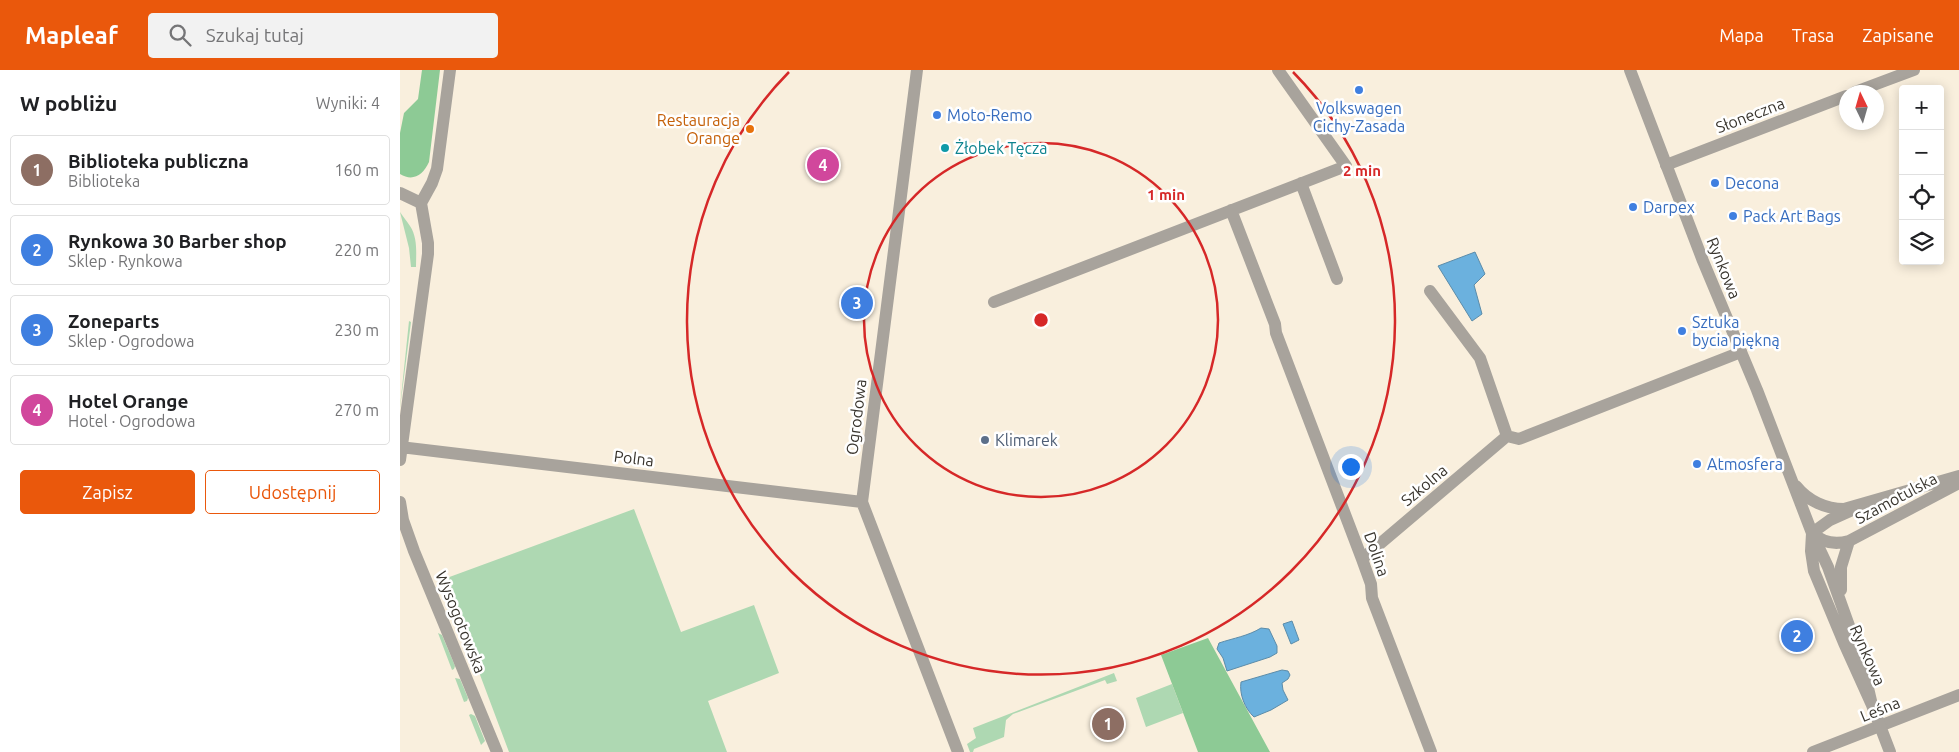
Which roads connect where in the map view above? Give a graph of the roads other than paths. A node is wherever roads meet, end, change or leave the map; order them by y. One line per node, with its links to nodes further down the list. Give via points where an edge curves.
1 (450, 70): 11 (street, via 437,169)
2 (917, 70): 23 (street, Ogrodowa)
3 (1278, 70): 9 (street, via 1346,166)
4 (1630, 70): 8 (street, Rynkowa)
5 (1914, 70): 6 (street)
6 (1874, 85)
7 (1839, 99): 8 (street, Słoneczna)
8 (1666, 165): 16 (street, Rynkowa)
9 (1301, 183): 12 (street); 13 (street)
10 (400, 193): 11 (street)
11 (421, 203): 18 (street, via 428,254)
12 (1231, 210): 15 (street); 27 (street, Dolina)
13 (1337, 279)
14 (1430, 291): 17 (street, via 1480,358)
15 (994, 302)
16 (1741, 352): 17 (street, via 1519,439); 20 (street, Rynkowa)
17 (1507, 436): 27 (street, Szkolna)
18 (401, 451): 23 (street, Polna)
19 (1959, 476): 24 (street, Szamotulska)
20 (1792, 482): 24 (street, Szamotulska, via 1804,496 1818,504 1836,509); 25 (street, Rynkowa)
21 (1959, 483): 26 (street, Szamotulska)
22 (400, 502): 32 (street, Wysogotowska, via 411,543)
23 (862, 502): 33 (street, Ogrodowa)
24 (1856, 507): 25 (street, Szamotulska)
25 (1812, 533): 26 (street, Szamotulska, via 1830,543); 28 (street, Rynkowa); 30 (street, Rynkowa, via 1814,571)
26 (1849, 541): 28 (street, Szamotulska, via 1840,577)
27 (1362, 559): 34 (street, Dolina, via 1371,584 1372,598)
28 (1846, 614): 30 (street, Rynkowa, via 1865,670)
29 (1959, 695): 31 (street, Leśna)
30 (1872, 705): 31 (street, Rynkowa)
31 (1881, 726): 35 (street, Leśna); 36 (street, Rynkowa)
32 (497, 752)
33 (958, 752)
34 (1431, 752)
35 (1813, 752)
36 (1890, 752)

